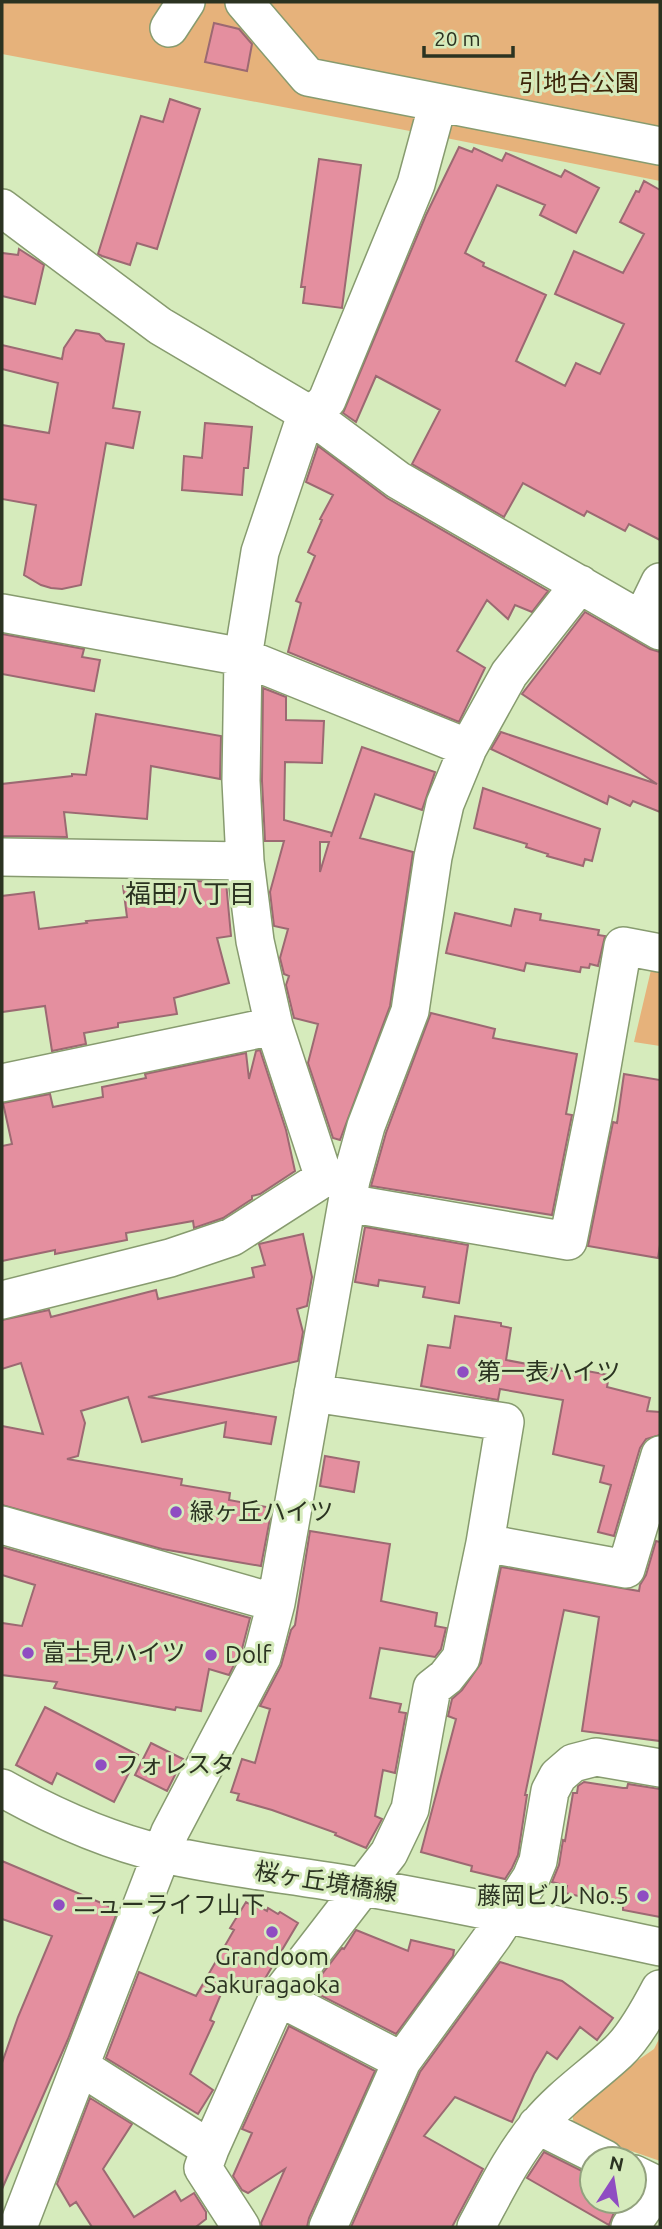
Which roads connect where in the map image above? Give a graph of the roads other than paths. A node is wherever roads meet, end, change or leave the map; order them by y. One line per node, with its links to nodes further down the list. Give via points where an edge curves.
1 (244, 2): 2 (street, via 308,77)
2 (438, 103): 3 (street); 5 (street, via 416,184 327,400)
3 (660, 146)
4 (2, 208): 5 (street, via 160,326)
5 (312, 416): 7 (street, via 398,480); 10 (street, via 302,427 260,552)
6 (660, 582): 9 (street)
7 (580, 584): 9 (street); 11 (street, via 509,674)
8 (2, 613): 10 (street)
9 (651, 625)
10 (243, 657): 11 (street); 13 (street)
11 (468, 748): 17 (street, via 445,804 433,857 410,1012)
12 (2, 857): 13 (street)
13 (245, 861): 15 (street)
14 (660, 953): 17 (street, via 623,946 568,1241)
15 (274, 1026): 16 (street); 17 (street)
16 (2, 1083)
17 (340, 1187): 18 (street, via 232,1237 170,1258); 19 (street)
18 (2, 1300)
19 (313, 1393): 22 (street, via 505,1422); 23 (street)
20 (660, 1455): 22 (street, via 626,1569)
21 (2, 1525): 23 (street)
22 (485, 1543): 27 (street, via 461,1658 432,1688 410,1809)
23 (276, 1603): 26 (street, via 262,1657)
24 (660, 1768): 28 (street, via 596,1757 573,1763 558,1776 550,1791 538,1861)
25 (2, 1788): 26 (street, 桜ヶ丘境橋線, via 39,1809)
26 (161, 1853): 27 (street, 桜ヶ丘境橋線); 33 (street)
27 (364, 1887): 28 (street, 桜ヶ丘境橋線); 31 (street)
28 (507, 1915): 29 (street, 桜ヶ丘境橋線); 32 (street)
29 (655, 1946)
30 (660, 1989): 34 (street, via 620,2050)
31 (278, 1997): 32 (street); 36 (street)
32 (402, 2061): 41 (street)
33 (81, 2067): 36 (street); 39 (street)
34 (537, 2125): 35 (street); 42 (street, via 506,2170)
35 (578, 2146)
36 (210, 2149): 40 (street, via 203,2168)
37 (648, 2181): 38 (street, via 659,2186)
38 (648, 2202)
39 (18, 2227)
40 (241, 2227)
41 (328, 2227)
42 (476, 2227)

